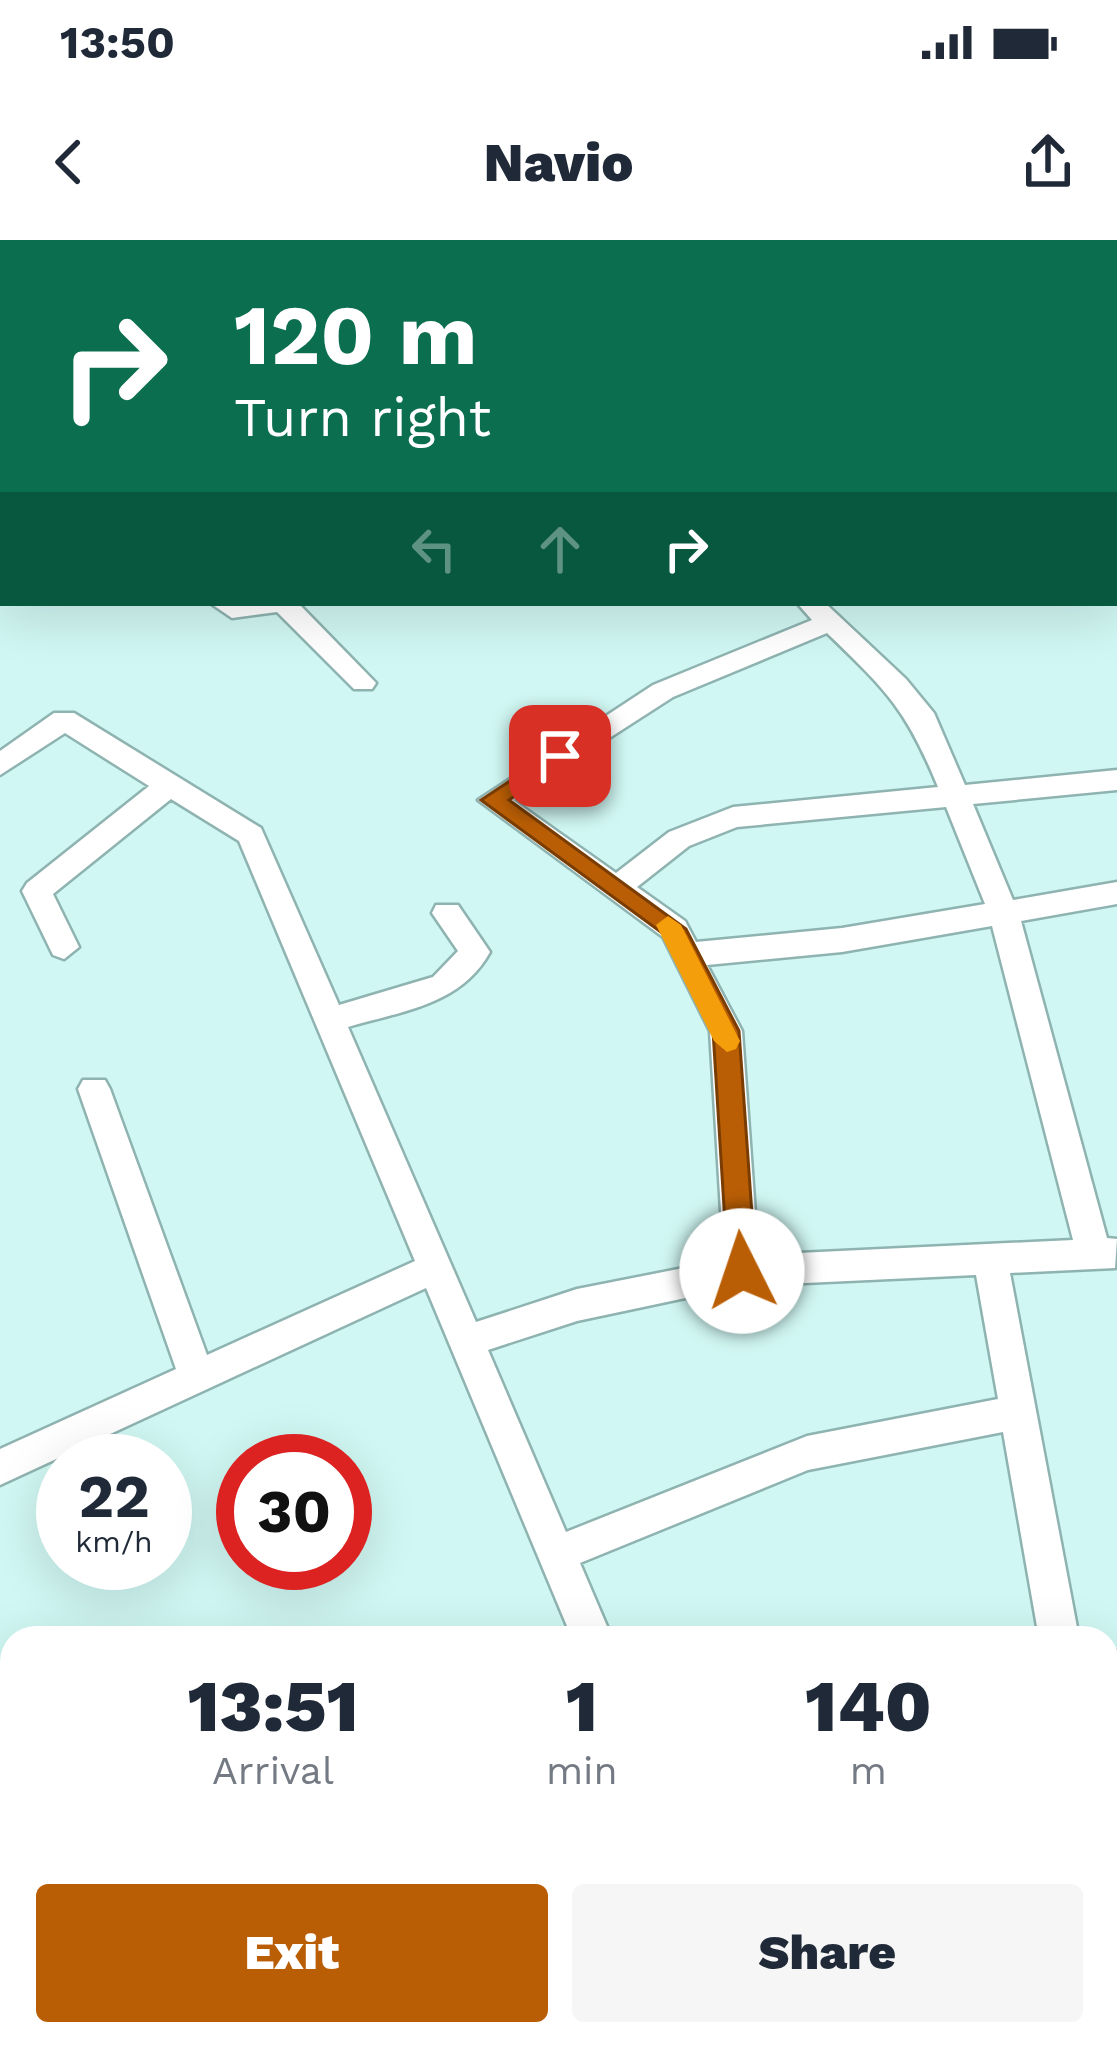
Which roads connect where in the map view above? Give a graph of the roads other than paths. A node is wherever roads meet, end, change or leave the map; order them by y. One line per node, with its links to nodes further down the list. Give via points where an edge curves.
1 (227, 606): 2 (street)
2 (261, 606)
3 (286, 606): 5 (street)
4 (820, 613): 9 (street, via 924,720); 10 (street, via 662,691 492,800)
5 (363, 683)
6 (0, 765): 8 (street, via 64,720)
7 (1117, 780): 9 (street)
8 (169, 785): 14 (street, via 37,891); 16 (street, via 250,835)
9 (957, 796): 10 (street, via 733,817 679,839); 13 (street)
10 (616, 888): 15 (street, via 674,929)
11 (1117, 893): 13 (street)
12 (447, 913): 16 (street, via 475,952 444,986)
13 (1004, 913): 15 (street); 18 (street)
14 (64, 947)
15 (687, 955): 21 (street, via 726,1031)
16 (329, 1020): 20 (street)
17 (94, 1090): 23 (street)
18 (1106, 1253): 19 (street)
19 (990, 1256): 21 (street); 24 (street)
20 (435, 1268): 22 (street); 23 (street)
21 (742, 1271): 22 (street, via 577,1305)
22 (465, 1342): 26 (street)
23 (195, 1373): 25 (street)
24 (1018, 1412): 26 (street, via 807,1453); 28 (street)
25 (0, 1466)
26 (557, 1554): 27 (street)
27 (587, 1626)
28 (1057, 1626)

